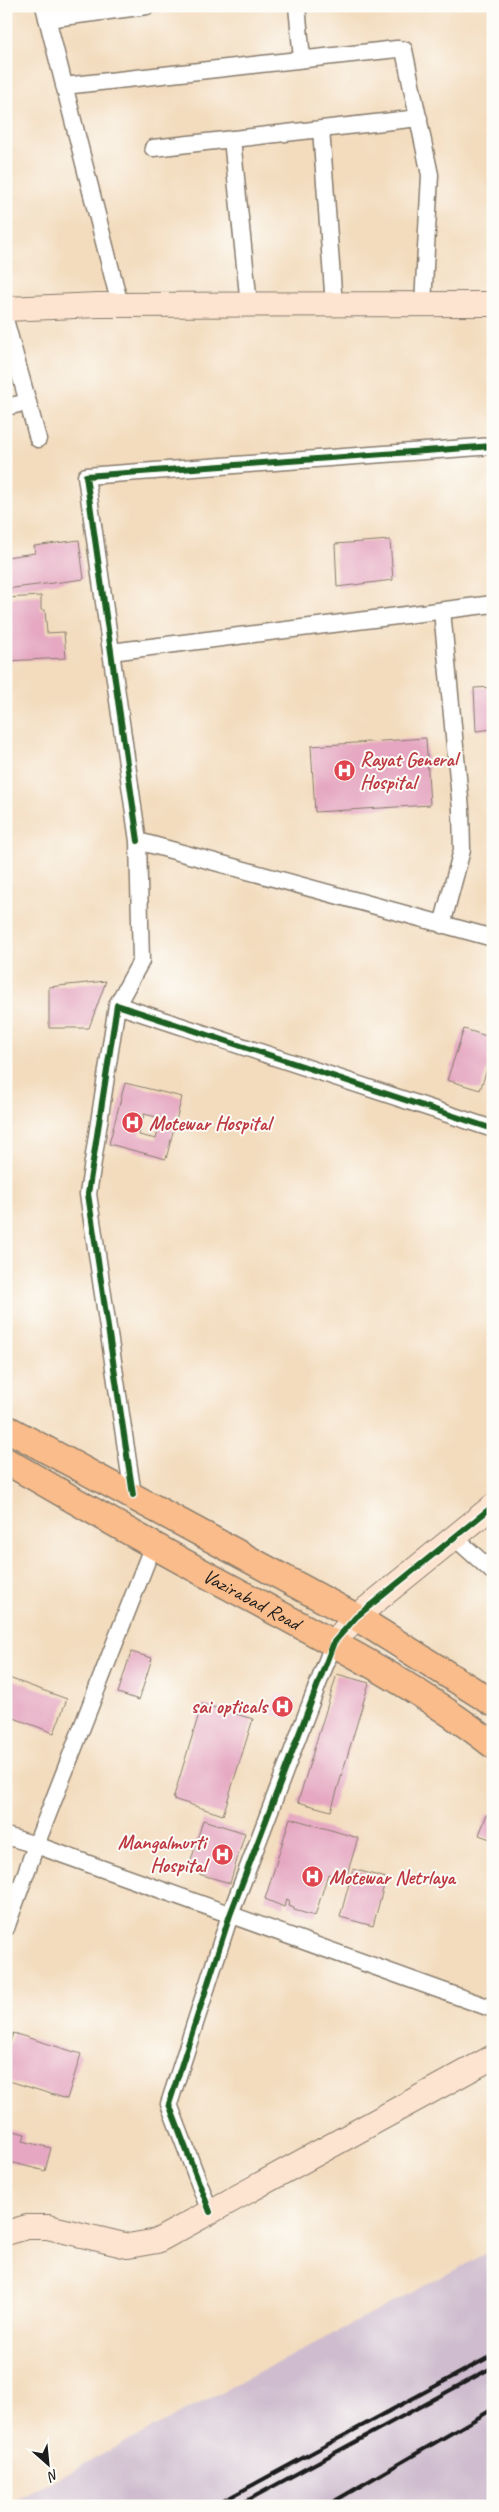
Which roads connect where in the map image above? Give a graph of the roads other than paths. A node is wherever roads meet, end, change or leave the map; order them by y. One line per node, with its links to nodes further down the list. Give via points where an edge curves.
1 (147, 6): 3 (street)
2 (297, 6): 4 (street)
3 (45, 12): 5 (street)
4 (302, 59): 5 (street); 6 (street, via 404,50)
5 (64, 86): 12 (street)
6 (419, 118): 7 (street); 10 (street, via 430,182)
7 (321, 129): 8 (street); 14 (street)
8 (232, 139): 9 (street); 13 (street)
9 (153, 148)
10 (423, 304): 11 (street); 14 (street)
11 (493, 304)
12 (120, 305): 13 (street); 15 (street)
13 (249, 305): 14 (street)
14 (334, 305)
15 (6, 309)
16 (6, 323): 17 (street)
17 (28, 402): 18 (street); 19 (street)
18 (6, 407)
19 (38, 439)
20 (493, 446): 23 (street, via 86,476)
21 (493, 604): 22 (street)
22 (442, 611): 23 (street); 25 (street, via 461,808 462,850)
23 (111, 652): 24 (street)
24 (138, 841): 25 (street); 27 (street, via 140,961)
25 (442, 925): 26 (street)
26 (493, 938)
27 (117, 1005): 28 (street); 31 (street, via 88,1194)
28 (493, 1129)
29 (6, 1428): 31 (main road, Vazirabad Road)
30 (6, 1461): 34 (main road, Vazirabad Road)
31 (133, 1495): 35 (main road, Vazirabad Road)
32 (493, 1506): 33 (street)
33 (454, 1537): 36 (street); 38 (street)
34 (153, 1545): 37 (main road, Vazirabad Road); 43 (street)
35 (253, 1560): 37 (main road); 38 (main road, Vazirabad Road)
36 (493, 1572)
37 (236, 1591): 39 (main road, Vazirabad Road)
38 (356, 1617): 39 (street); 40 (main road, Vazirabad Road)
39 (334, 1642): 41 (main road, Vazirabad Road, via 419,1692); 44 (street)
40 (493, 1703)
41 (493, 1745)
42 (6, 1836): 43 (street)
43 (36, 1846): 44 (street); 45 (street)
44 (230, 1915): 46 (street); 48 (street, via 169,2104)
45 (6, 1928)
46 (493, 2009)
47 (493, 2057): 48 (street)
48 (210, 2212): 49 (street, via 157,2241 128,2246 48,2226)
49 (6, 2233)

